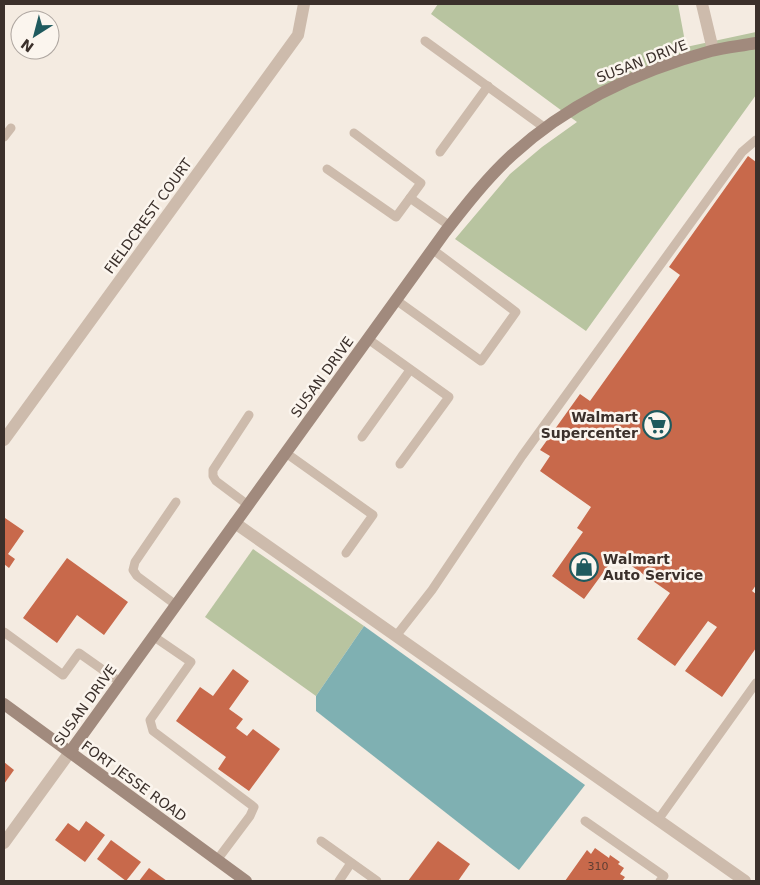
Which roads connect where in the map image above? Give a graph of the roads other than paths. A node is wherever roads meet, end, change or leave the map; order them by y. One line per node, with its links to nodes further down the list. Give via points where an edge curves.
1 (304, 4): 22 (street, FIELDCREST COURT, via 298,35)
2 (702, 4): 5 (street)
3 (425, 41): 6 (lane)
4 (756, 43): 5 (street, SUSAN DRIVE)
5 (713, 50): 8 (street, SUSAN DRIVE, via 622,82 566,112)
6 (488, 86): 8 (lane); 12 (lane)
7 (11, 128): 10 (lane)
8 (545, 128): 15 (street, SUSAN DRIVE, via 500,167)
9 (354, 133): 14 (lane, via 422,183)
10 (4, 137)
11 (756, 140): 32 (lane, via 742,152 522,456 432,590)
12 (440, 152)
13 (328, 170): 14 (lane, via 396,218)
14 (410, 198): 15 (lane)
15 (450, 226): 16 (street, SUSAN DRIVE)
16 (432, 249): 17 (street, SUSAN DRIVE); 17 (lane, via 516,312 481,361)
17 (396, 300): 18 (street, SUSAN DRIVE)
18 (368, 339): 19 (lane); 23 (street, SUSAN DRIVE)
19 (410, 370): 21 (lane); 24 (lane, via 449,397)
20 (249, 415): 26 (lane, via 213,470 216,481)
21 (362, 437)
22 (4, 440)
23 (286, 453): 26 (street, SUSAN DRIVE); 28 (lane, via 373,515)
24 (400, 464)
25 (176, 502): 29 (lane, via 133,567 137,576)
26 (248, 505): 27 (street, SUSAN DRIVE)
27 (235, 523): 29 (street, SUSAN DRIVE); 32 (street)
28 (346, 553)
29 (176, 605): 31 (street, SUSAN DRIVE)
30 (4, 632): 33 (lane, via 63,675 79,653)
31 (154, 636): 33 (street, SUSAN DRIVE); 41 (lane, via 191,662 150,720 153,731 254,807)
32 (396, 636): 37 (street)
33 (120, 682): 36 (street, SUSAN DRIVE)
34 (756, 682): 37 (lane)
35 (4, 704): 36 (street, FORT JESSE ROAD)
36 (70, 752): 40 (street, SUSAN DRIVE); 41 (street, FORT JESSE ROAD)
37 (658, 820): 47 (street)
38 (585, 821): 46 (lane, via 664,876)
39 (320, 841): 42 (lane)
40 (4, 842)
41 (217, 860): 43 (street, FORT JESSE ROAD)
42 (351, 863): 44 (lane); 45 (lane)
43 (246, 881)
44 (339, 881)
45 (377, 881)
46 (660, 881)
47 (745, 881)

